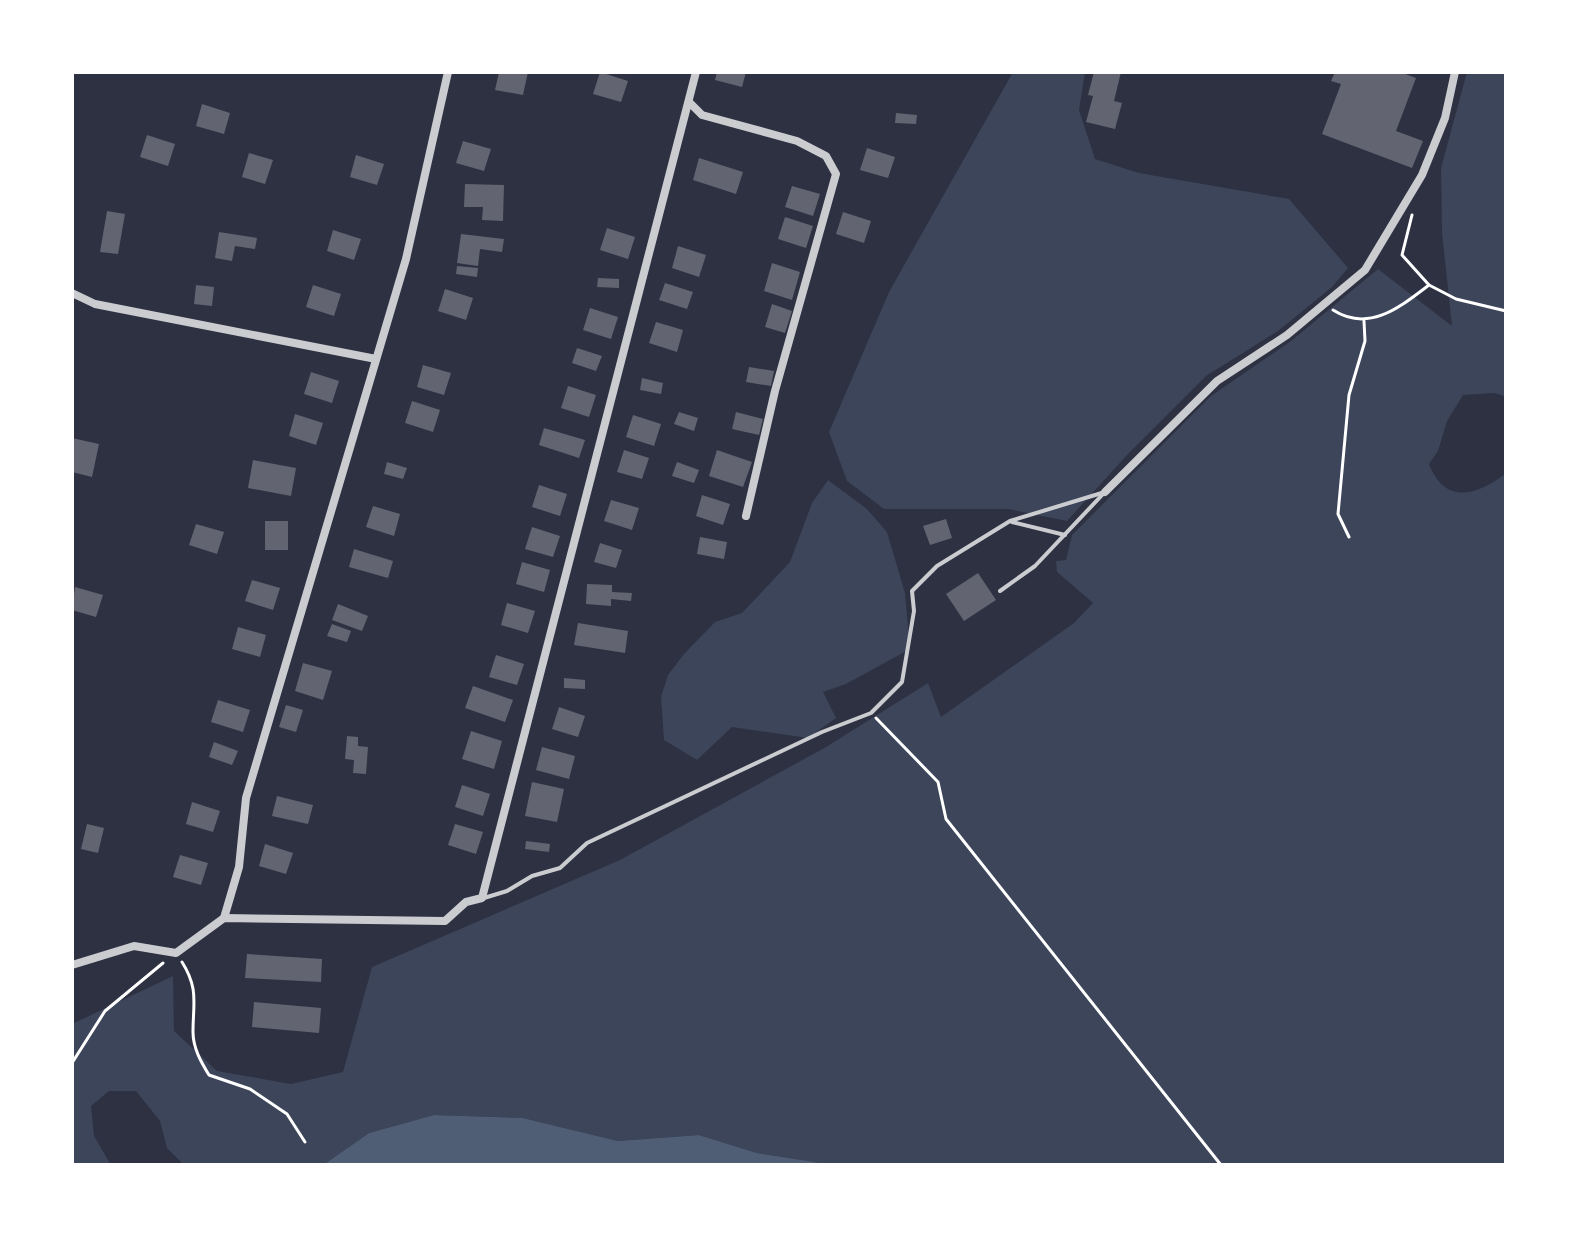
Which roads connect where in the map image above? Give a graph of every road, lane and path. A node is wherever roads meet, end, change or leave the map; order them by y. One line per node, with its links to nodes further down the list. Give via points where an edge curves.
1 (448, 72): 11 (street, via 406,259)
2 (696, 72): 4 (street)
3 (1455, 72): 8 (street, via 1445,118 1422,175 1365,270)
4 (689, 102): 13 (street, via 702,115 797,141 826,156 836,174); 19 (street)
5 (1412, 215): 6 (path, via 1402,255)
6 (1429, 285): 9 (path, via 1456,299); 10 (path, via 1398,309)
7 (72, 293): 11 (street, via 95,304)
8 (1323, 305): 10 (path); 12 (street, via 1217,381)
9 (1506, 311)
10 (1364, 321): 16 (path, via 1365,341 1349,395 1338,514)
11 (376, 359): 20 (street, via 246,798 239,867)
12 (1105, 492): 14 (lane); 15 (lane)
13 (746, 516)
14 (1010, 521): 15 (lane); 18 (lane, via 937,566 912,591 914,611 902,682)
15 (1065, 535): 17 (lane)
16 (1349, 537)
17 (1000, 591)
18 (871, 713): 19 (lane, via 587,843 560,868); 25 (path, via 938,782 946,819)
19 (482, 898): 20 (street, via 466,902 445,921)
20 (224, 918): 21 (street)
21 (176, 953): 22 (street, via 134,946); 23 (path, via 105,1011); 24 (path, via 191,977 196,1002 193,1035 209,1075 250,1089 287,1114)
22 (72, 965)
23 (72, 1063)
24 (305, 1142)
25 (1221, 1165)

